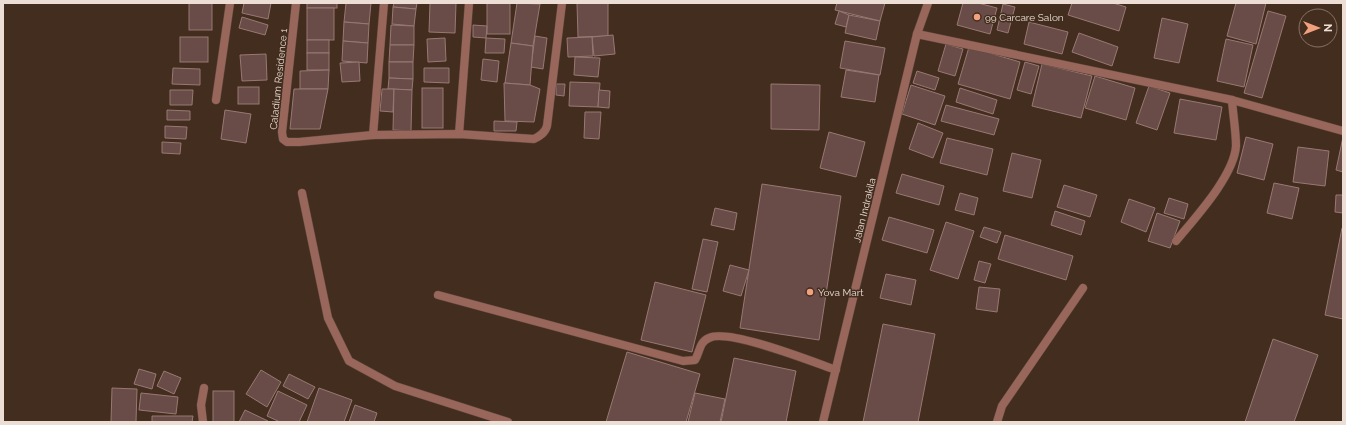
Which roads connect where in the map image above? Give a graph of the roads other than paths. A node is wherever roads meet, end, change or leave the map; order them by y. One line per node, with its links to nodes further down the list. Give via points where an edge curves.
1 (230, 3): 8 (street)
2 (296, 3): 12 (street, Caladium Residence 1, via 283,139 287,142 300,142)
3 (384, 3): 12 (street)
4 (469, 3): 11 (street)
5 (562, 3): 11 (street, Caladium Residence 1, via 545,132 534,139)
6 (928, 3): 7 (street, Jalan Indrakila)
7 (917, 34): 9 (street); 17 (street, Jalan Indrakila)
8 (216, 100)
9 (1232, 100): 10 (street); 14 (street, via 1236,148 1231,162 1203,209)
10 (1343, 131)
11 (459, 134): 12 (street, Caladium Residence 1)
12 (373, 136)
13 (302, 193): 20 (street, via 328,318 349,361 395,386)
14 (1176, 241)
15 (1083, 288): 22 (street, via 1002,406)
16 (438, 295): 17 (street, via 683,361 695,360 702,344 710,337 725,335)
17 (836, 370): 21 (street, Jalan Indrakila)
18 (204, 388): 19 (street, via 201,404)
19 (202, 422)
20 (508, 422)
21 (824, 422)
22 (997, 422)

